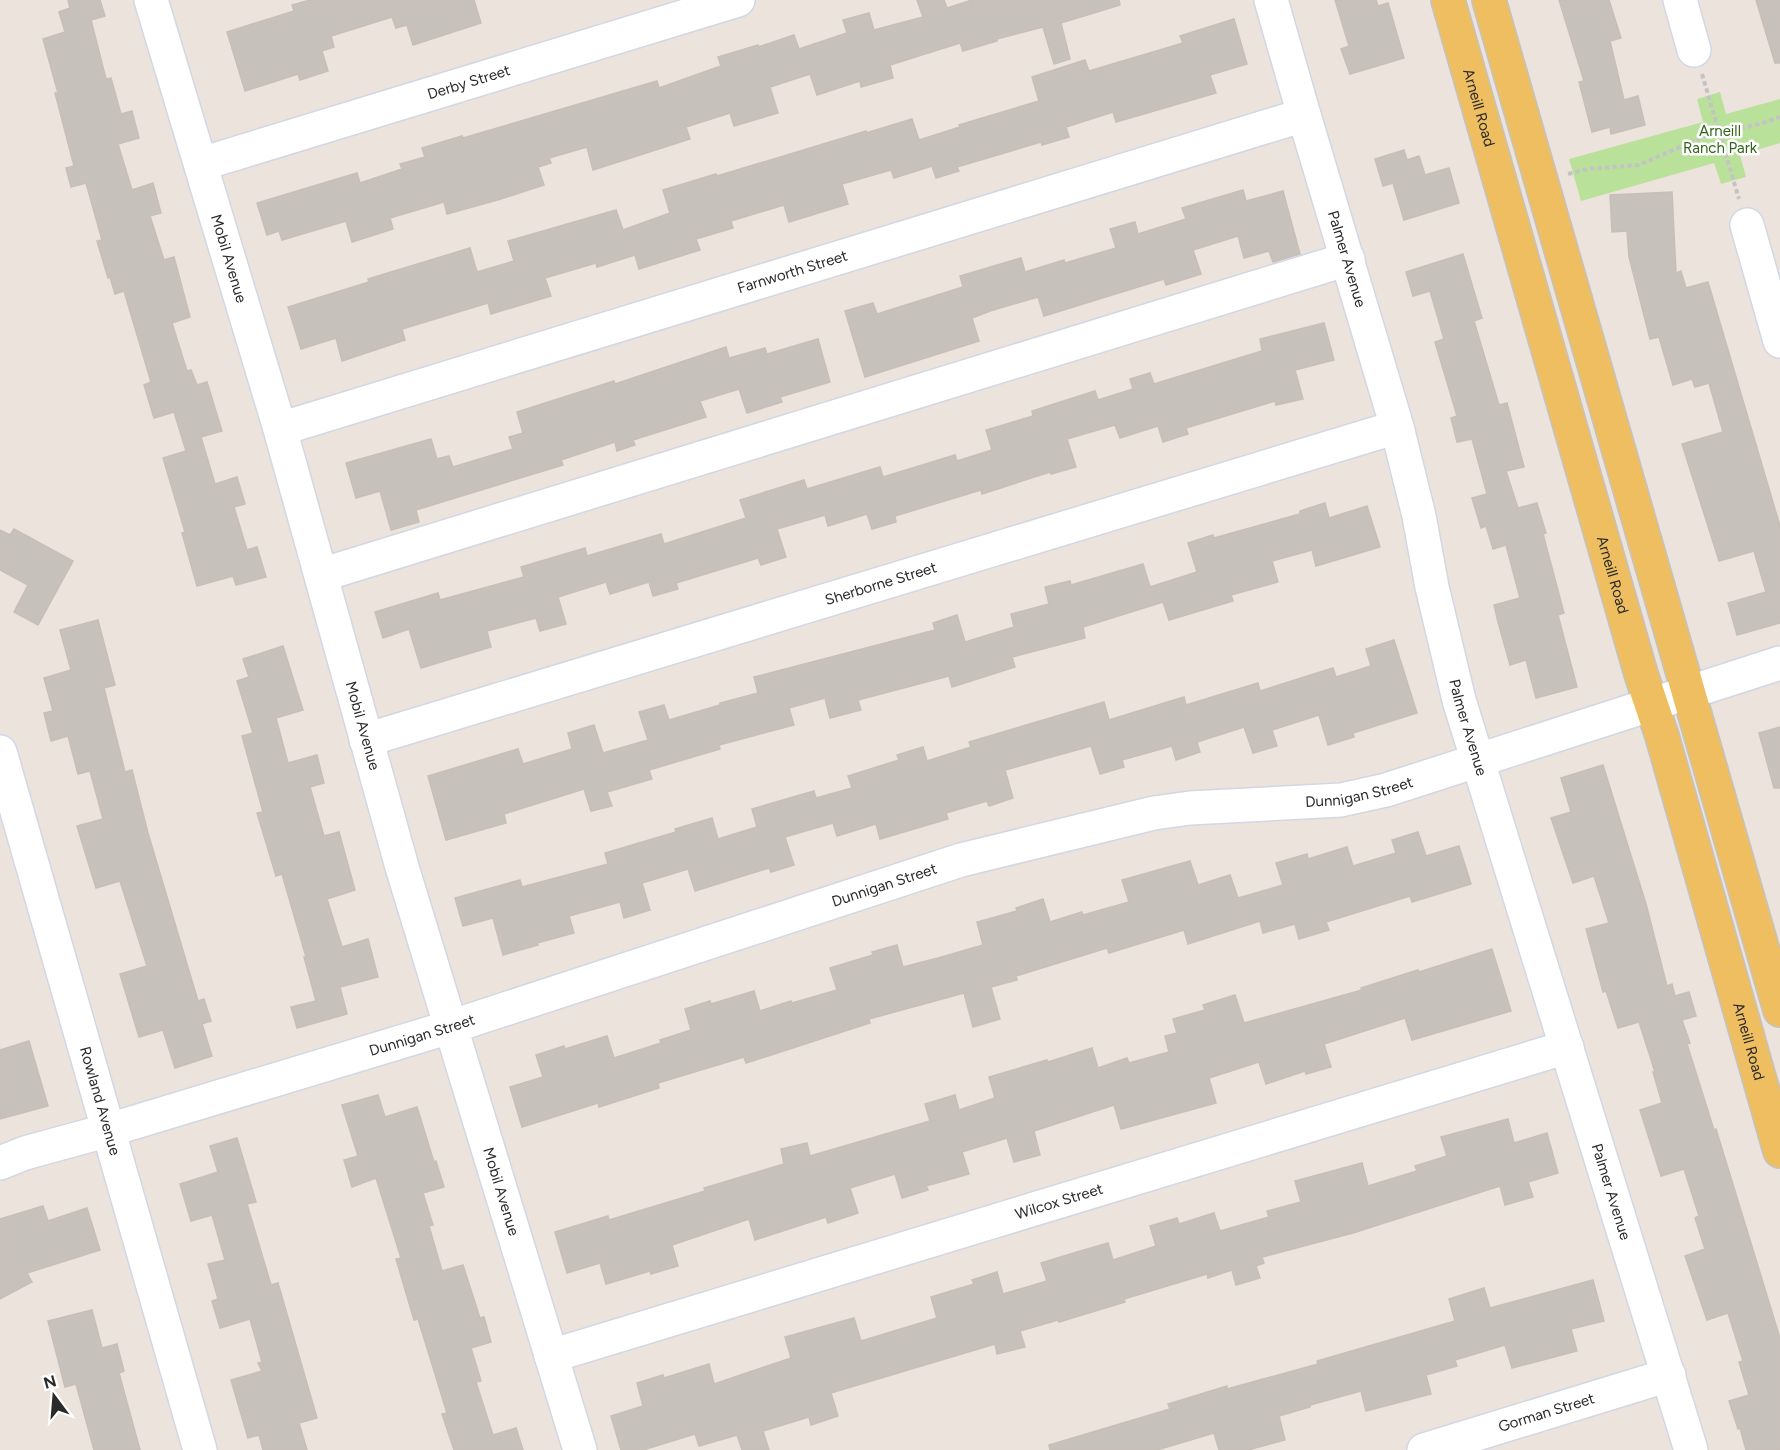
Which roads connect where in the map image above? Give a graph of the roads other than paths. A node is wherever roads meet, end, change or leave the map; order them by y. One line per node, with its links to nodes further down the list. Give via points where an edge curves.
1 (151, 0): 9 (street, Mobil Avenue)
2 (738, 0): 9 (street, Derby Street)
3 (1271, 0): 8 (street, Palmer Avenue)
4 (1448, 0): 18 (main road, Arneill Road)
5 (1489, 0): 17 (main road)
6 (1680, 0): 7 (street)
7 (1694, 50)
8 (1304, 116): 11 (street, Palmer Avenue); 14 (street, Farnworth Street)
9 (201, 164): 14 (street, Mobil Avenue)
10 (1747, 225): 12 (street)
11 (1348, 259): 13 (street, Palmer Avenue); 15 (street)
12 (1780, 341)
13 (1397, 428): 19 (street, Sherborne Street); 21 (street, Palmer Avenue, via 1459,700)
14 (280, 429): 15 (street, Mobil Avenue)
15 (321, 575): 19 (street, Mobil Avenue)
16 (1780, 663): 17 (street, Dunnigan Street)
17 (1687, 692): 18 (street, Dunnigan Street); 22 (main road)
18 (1651, 703): 21 (street, Dunnigan Street); 26 (main road, Arneill Road)
19 (366, 740): 23 (street, Mobil Avenue)
20 (0, 752): 25 (street, Rowland Avenue)
21 (1478, 759): 23 (street, Dunnigan Street, via 1386,790 1341,800 1154,813 961,860); 24 (street, Palmer Avenue)
22 (1780, 1011)
23 (450, 1027): 25 (street, Dunnigan Street); 28 (street, Mobil Avenue)
24 (1567, 1047): 28 (street, Wilcox Street); 29 (street, Palmer Avenue)
25 (109, 1130): 27 (street, Dunnigan Street); 30 (street, Rowland Avenue)
26 (1780, 1151)
27 (0, 1163)
28 (551, 1356): 31 (street, Mobil Avenue)
29 (1669, 1375): 32 (street, Gorman Street); 33 (street, Palmer Avenue)
30 (200, 1450)
31 (580, 1450)
32 (1424, 1450)
33 (1691, 1450)

